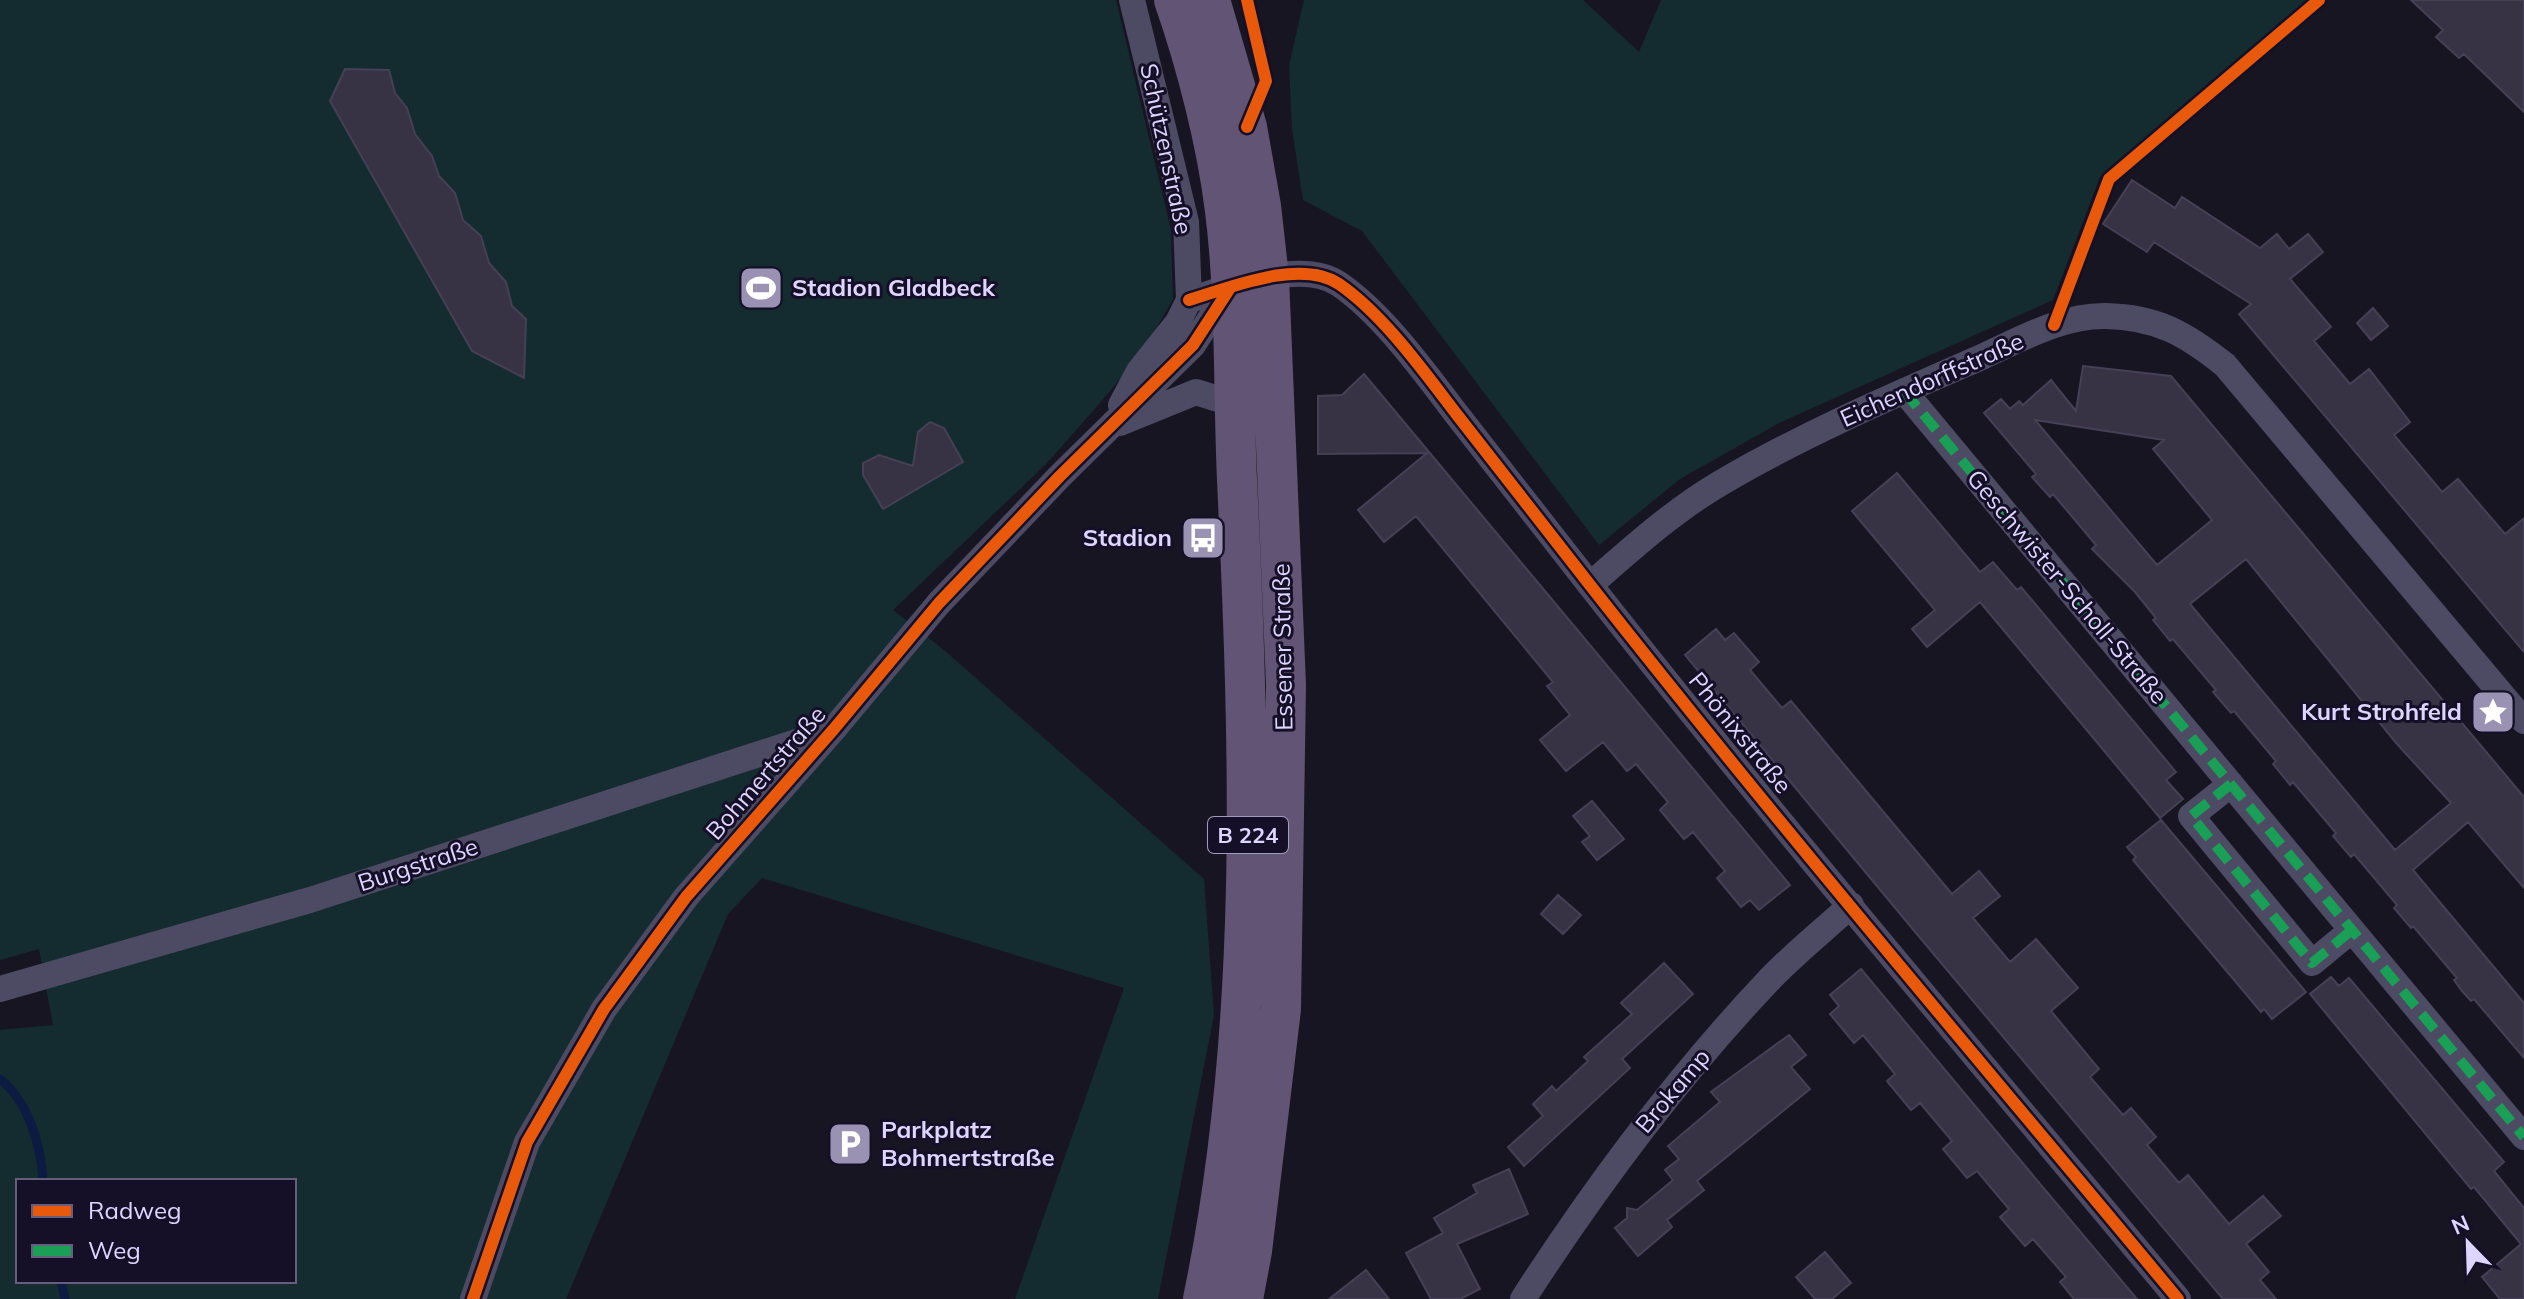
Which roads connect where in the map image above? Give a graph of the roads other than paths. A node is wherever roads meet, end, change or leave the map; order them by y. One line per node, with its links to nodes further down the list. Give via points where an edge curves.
1 (1132, 0): 6 (street, Schützenstraße, via 1186,222)
2 (1174, 0): 5 (main road, Essener Straße / B 224, via 1193,58 1225,210)
3 (1210, 0): 4 (main road, Essener Straße / B 224, via 1247,127)
4 (1269, 277): 5 (street, Phönixstraße); 10 (street, Phönixstraße, via 1325,278 1339,284 1379,322); 20 (main road, Essener Straße / B 224, via 1286,685 1281,1009)
5 (1230, 288): 6 (street, Phönixstraße); 8 (main road, Essener Straße / B 224); 9 (street, Bohmertstraße, via 1193,345)
6 (1189, 300): 9 (street, Bohmertstraße, via 1139,371)
7 (1904, 391): 10 (street, Eichendorffstraße, via 1718,485 1649,532); 11 (street, Eichendorffstraße, via 2082,317 2151,321 2188,336 2225,365); 13 (street, Geschwister-Scholl-Straße)
8 (1234, 404): 9 (street, Bohmertstraße, via 1196,392); 19 (main road, Essener Straße / B 224, via 1248,821 1243,1011)
9 (1109, 427): 12 (street, Bohmertstraße, via 939,603)
10 (1590, 585): 14 (street, Phönixstraße)
11 (2524, 721)
12 (833, 730): 16 (street, Burgstraße, via 310,900); 18 (street, Bohmertstraße, via 686,897 604,1009 527,1142)
13 (2231, 784): 15 (street, Geschwister-Scholl-Straße); 15 (street, via 2191,816 2312,963)
14 (1851, 905): 21 (street, Brokamp, via 1771,978 1698,1060 1611,1169); 22 (street, Phönixstraße)
15 (2352, 930): 17 (street, Geschwister-Scholl-Straße)
16 (0, 989)
17 (2524, 1137)
18 (473, 1299)
19 (1203, 1299)
20 (1243, 1299)
21 (1523, 1299)
22 (2178, 1299)

